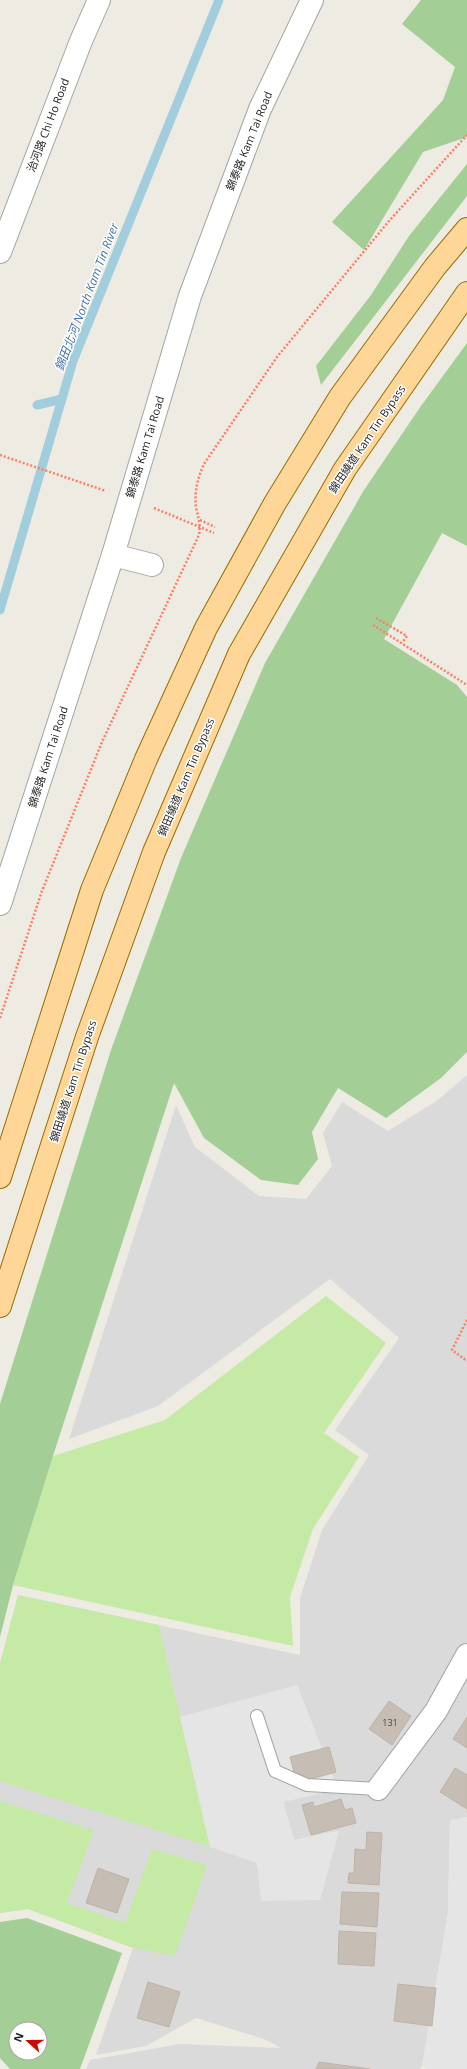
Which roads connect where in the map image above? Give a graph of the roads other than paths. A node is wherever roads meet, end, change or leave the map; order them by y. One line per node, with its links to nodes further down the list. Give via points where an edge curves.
1 (99, 0): 4 (street, 治河路 Chi Ho Road)
2 (312, 0): 6 (street, 錦泰路 Kam Tai Road, via 260,109 190,296)
3 (467, 229): 9 (main road, via 435,267 340,397 275,503 206,628 146,759 92,890)
4 (0, 252)
5 (467, 293): 10 (main road, 錦田繞道 Kam Tin Bypass, via 345,469 239,654 154,852 87,1037)
6 (113, 555): 7 (street); 8 (street, 錦泰路 Kam Tai Road)
7 (152, 565)
8 (0, 904)
9 (0, 1177)
10 (0, 1306)
11 (467, 1655): 13 (street, via 436,1711)
12 (257, 1716): 13 (lane, via 275,1771 307,1785)
13 (378, 1789)

